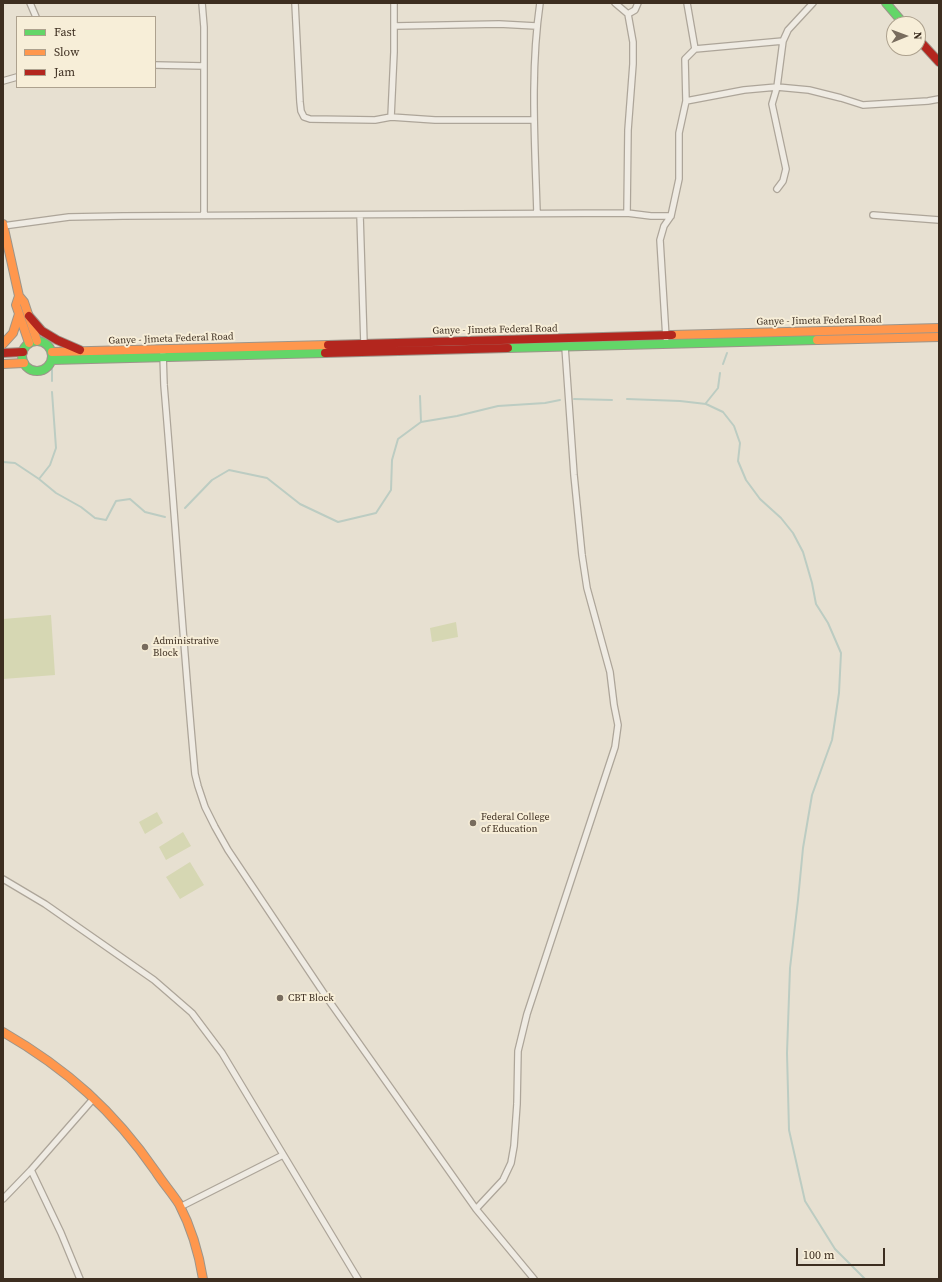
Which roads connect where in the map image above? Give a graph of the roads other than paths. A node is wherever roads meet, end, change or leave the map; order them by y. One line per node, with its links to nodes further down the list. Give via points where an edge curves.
1 (30, 3): 12 (street)
2 (202, 3): 21 (street)
3 (296, 3): 27 (street, via 300,102 304,117 367,120)
4 (394, 3): 14 (street)
5 (540, 3): 15 (street)
6 (615, 3): 11 (street)
7 (638, 3): 11 (street)
8 (687, 3): 18 (street)
9 (813, 3): 16 (street, via 788,30)
10 (886, 3): 13 (main road)
11 (628, 14): 31 (street, via 633,42 633,64 628,130)
12 (36, 16)
13 (897, 16)
14 (395, 26): 15 (street); 27 (street)
15 (536, 26): 28 (street)
16 (783, 41): 18 (street); 24 (street)
17 (926, 48): 19 (main road)
18 (695, 49): 26 (street, via 685,59)
19 (939, 62)
20 (156, 65): 21 (street)
21 (204, 66): 32 (street)
22 (16, 77): 23 (street)
23 (3, 81)
24 (777, 87): 25 (street, via 809,90 863,105); 26 (street, via 744,90); 29 (street, via 772,104 786,169 783,181)
25 (939, 99)
26 (686, 101): 35 (street, via 680,133 679,179)
27 (391, 117): 28 (street, via 435,120)
28 (534, 120): 30 (street)
29 (777, 189)
30 (537, 213): 31 (street); 33 (street)
31 (627, 213): 35 (street)
32 (204, 215): 33 (street); 37 (street, via 69,217)
33 (360, 215): 49 (street)
34 (873, 215): 36 (street)
35 (671, 216): 43 (street, via 664,226 660,240)
36 (939, 220)
37 (3, 225): 38 (main road)
38 (19, 296): 39 (main road, via 16,305); 40 (main road)
39 (19, 314): 47 (main road); 48 (main road, via 13,333)
40 (29, 316): 46 (main road); 52 (main road, via 42,331)
41 (939, 328): 42 (main road, Ganye - Jimeta Federal Road)
42 (906, 329): 43 (main road, Ganye - Jimeta Federal Road); 45 (main road)
43 (666, 336): 49 (main road, Ganye - Jimeta Federal Road); 50 (street)
44 (939, 337): 45 (main road, Ganye - Jimeta Federal Road)
45 (906, 338): 50 (main road, Ganye - Jimeta Federal Road)
46 (37, 341): 47 (main road); 56 (main road, via 46,343)
47 (29, 343): 53 (main road)
48 (3, 344)
49 (364, 344): 55 (main road, Ganye - Jimeta Federal Road)
50 (666, 345): 51 (main road, Ganye - Jimeta Federal Road)
51 (565, 347): 55 (main road, Ganye - Jimeta Federal Road); 66 (street, via 582,556 587,588 610,672 618,725 615,747 527,1014 518,1051 511,1164 504,1180)
52 (83, 351): 55 (main road, Ganye - Jimeta Federal Road); 56 (main road, Ganye - Jimeta Federal Road)
53 (23, 352): 54 (main road); 57 (main road)
54 (3, 353)
55 (163, 353): 56 (main road, Ganye - Jimeta Federal Road); 66 (street, via 195,774 205,807 228,850 327,998)
56 (52, 356): 57 (main road, via 46,369 39,371 32,370)
57 (24, 363): 58 (main road)
58 (3, 364)
59 (3, 879): 62 (street, via 45,904 154,980 192,1013 222,1053)
60 (3, 1032): 61 (main road, via 43,1056)
61 (94, 1098): 63 (street); 65 (main road, via 117,1120 141,1150)
62 (284, 1155): 65 (street); 69 (street)
63 (30, 1170): 64 (street); 67 (street)
64 (3, 1198)
65 (180, 1207): 68 (main road, via 196,1246)
66 (476, 1209): 70 (street)
67 (80, 1279)
68 (204, 1279)
69 (358, 1279)
70 (534, 1279)

